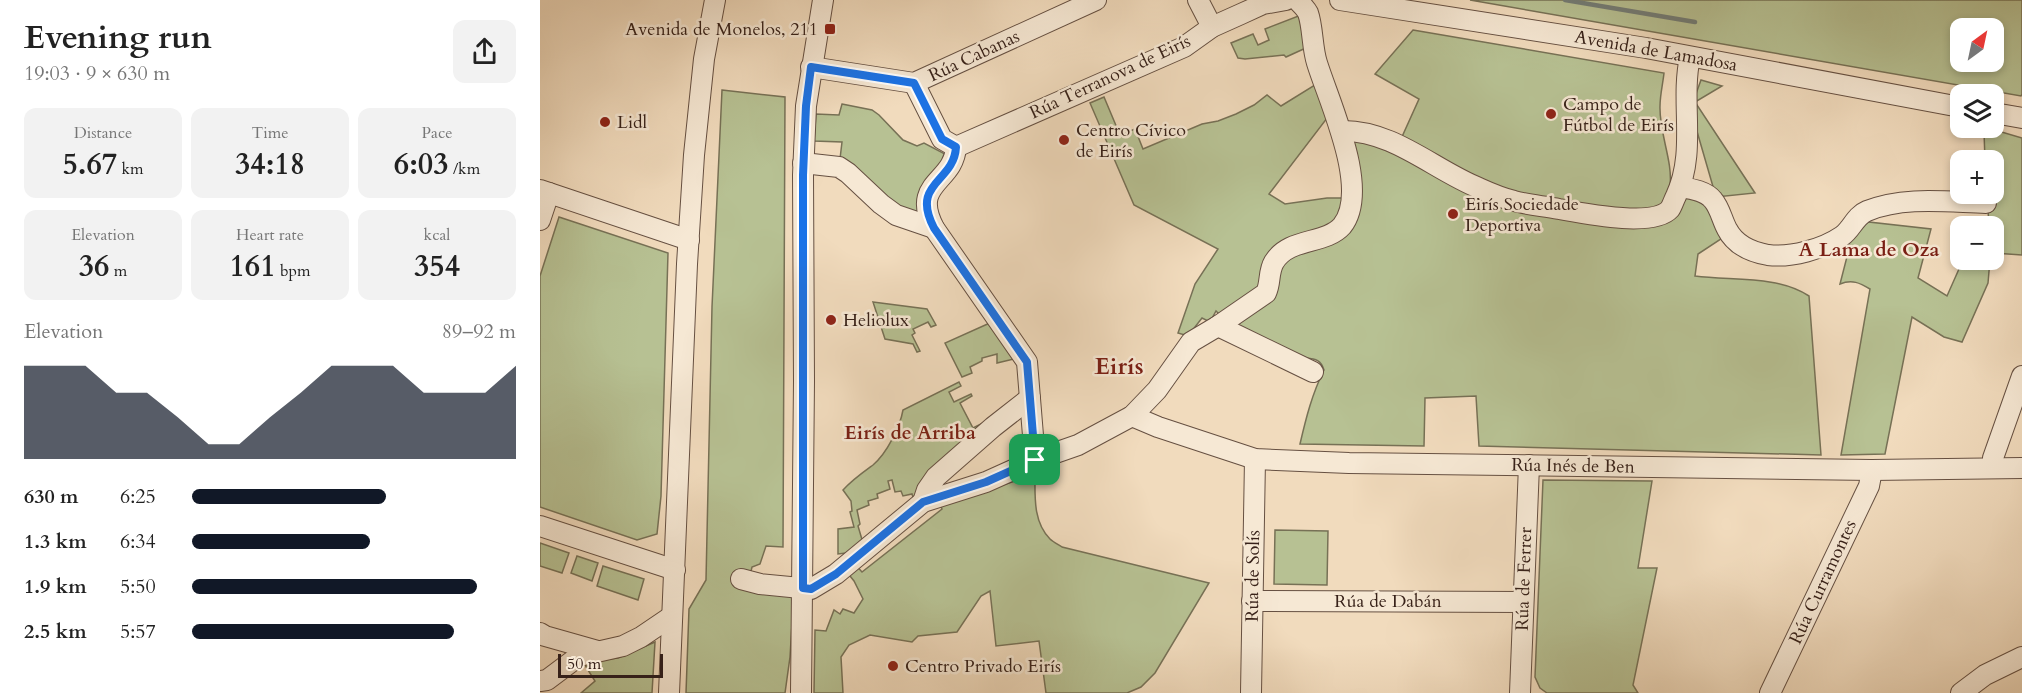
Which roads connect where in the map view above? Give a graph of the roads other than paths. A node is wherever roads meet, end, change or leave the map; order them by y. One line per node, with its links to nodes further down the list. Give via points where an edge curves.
1 (722, 0): 8 (street)
2 (823, 0): 11 (street)
3 (1096, 0): 12 (street, Rúa Cabanas)
4 (1198, 0): 9 (street)
5 (1346, 0): 10 (street, Avenida de Lamadosa)
6 (1294, 1): 7 (street, Rúa Terranova de Eirís); 16 (street, via 1308,12 1316,61)
7 (1265, 2): 9 (street, Rúa Terranova de Eirís)
8 (712, 6): 24 (street, via 694,155)
9 (1212, 27): 17 (street, Rúa Terranova de Eirís, via 1184,47)
10 (1690, 57): 13 (street, Avenida de Lamadosa); 19 (street, via 1686,166)
11 (811, 67): 12 (street, Rúa Cabanas); 18 (street)
12 (914, 83): 17 (street, via 942,139)
13 (1950, 105)
14 (2004, 115): 15 (street)
15 (2022, 118)
16 (1342, 131): 19 (street, via 1381,137 1477,188 1538,206 1617,218 1653,217 1669,210); 25 (street, via 1353,193 1341,226 1279,256 1273,264 1266,293)
17 (956, 147): 23 (street, via 952,163 927,198 926,209)
18 (803, 163): 23 (street, via 839,167 897,215); 42 (street)
19 (1680, 187): 21 (street, via 1700,191 1713,199 1727,231 1739,244 1766,255 1782,256 1819,247 1844,235 1856,219 1877,208 1921,201)
20 (545, 192): 22 (street); 24 (street)
21 (1950, 202)
22 (540, 220)
23 (934, 228): 28 (street, via 1027,362)
24 (689, 240): 38 (street)
25 (1218, 326): 26 (street); 29 (street, via 1191,342 1157,390)
26 (1313, 372)
27 (2022, 376): 33 (street, via 1993,458)
28 (1030, 398): 31 (street); 36 (street, via 936,477)
29 (1131, 416): 30 (street, Rúa Inés de Ben); 31 (street, via 1078,445)
30 (1254, 459): 32 (street, Rúa Inés de Ben); 43 (street, Rúa de Solís)
31 (1035, 460): 36 (street, via 986,482)
32 (1529, 465): 35 (street, Rúa Inés de Ben); 44 (street, Rúa de Ferrer)
33 (1993, 468): 34 (street, Rúa Inés de Ben); 35 (street, Rúa Inés de Ben)
34 (2022, 468)
35 (1872, 470): 54 (street, Rúa Curramontes, via 1869,486)
36 (923, 502): 42 (street, via 836,574 811,589)
37 (540, 526): 39 (street)
38 (677, 535): 39 (street, via 664,552); 40 (street)
39 (643, 561): 40 (street)
40 (675, 570): 45 (street)
41 (741, 579): 42 (street)
42 (803, 588): 51 (street)
43 (1252, 601): 44 (street, Rúa de Dabán); 52 (street, Rúa de Solís)
44 (1523, 602): 53 (street, Rúa de Ferrer)
45 (672, 616): 47 (street, via 641,637); 50 (street)
46 (540, 633): 47 (street)
47 (598, 651): 49 (street, via 579,656)
48 (2022, 657): 55 (street, via 1985,675)
49 (540, 681)
50 (669, 693)
51 (801, 693)
52 (1251, 693)
53 (1520, 693)
54 (1770, 693)
55 (1961, 693)

